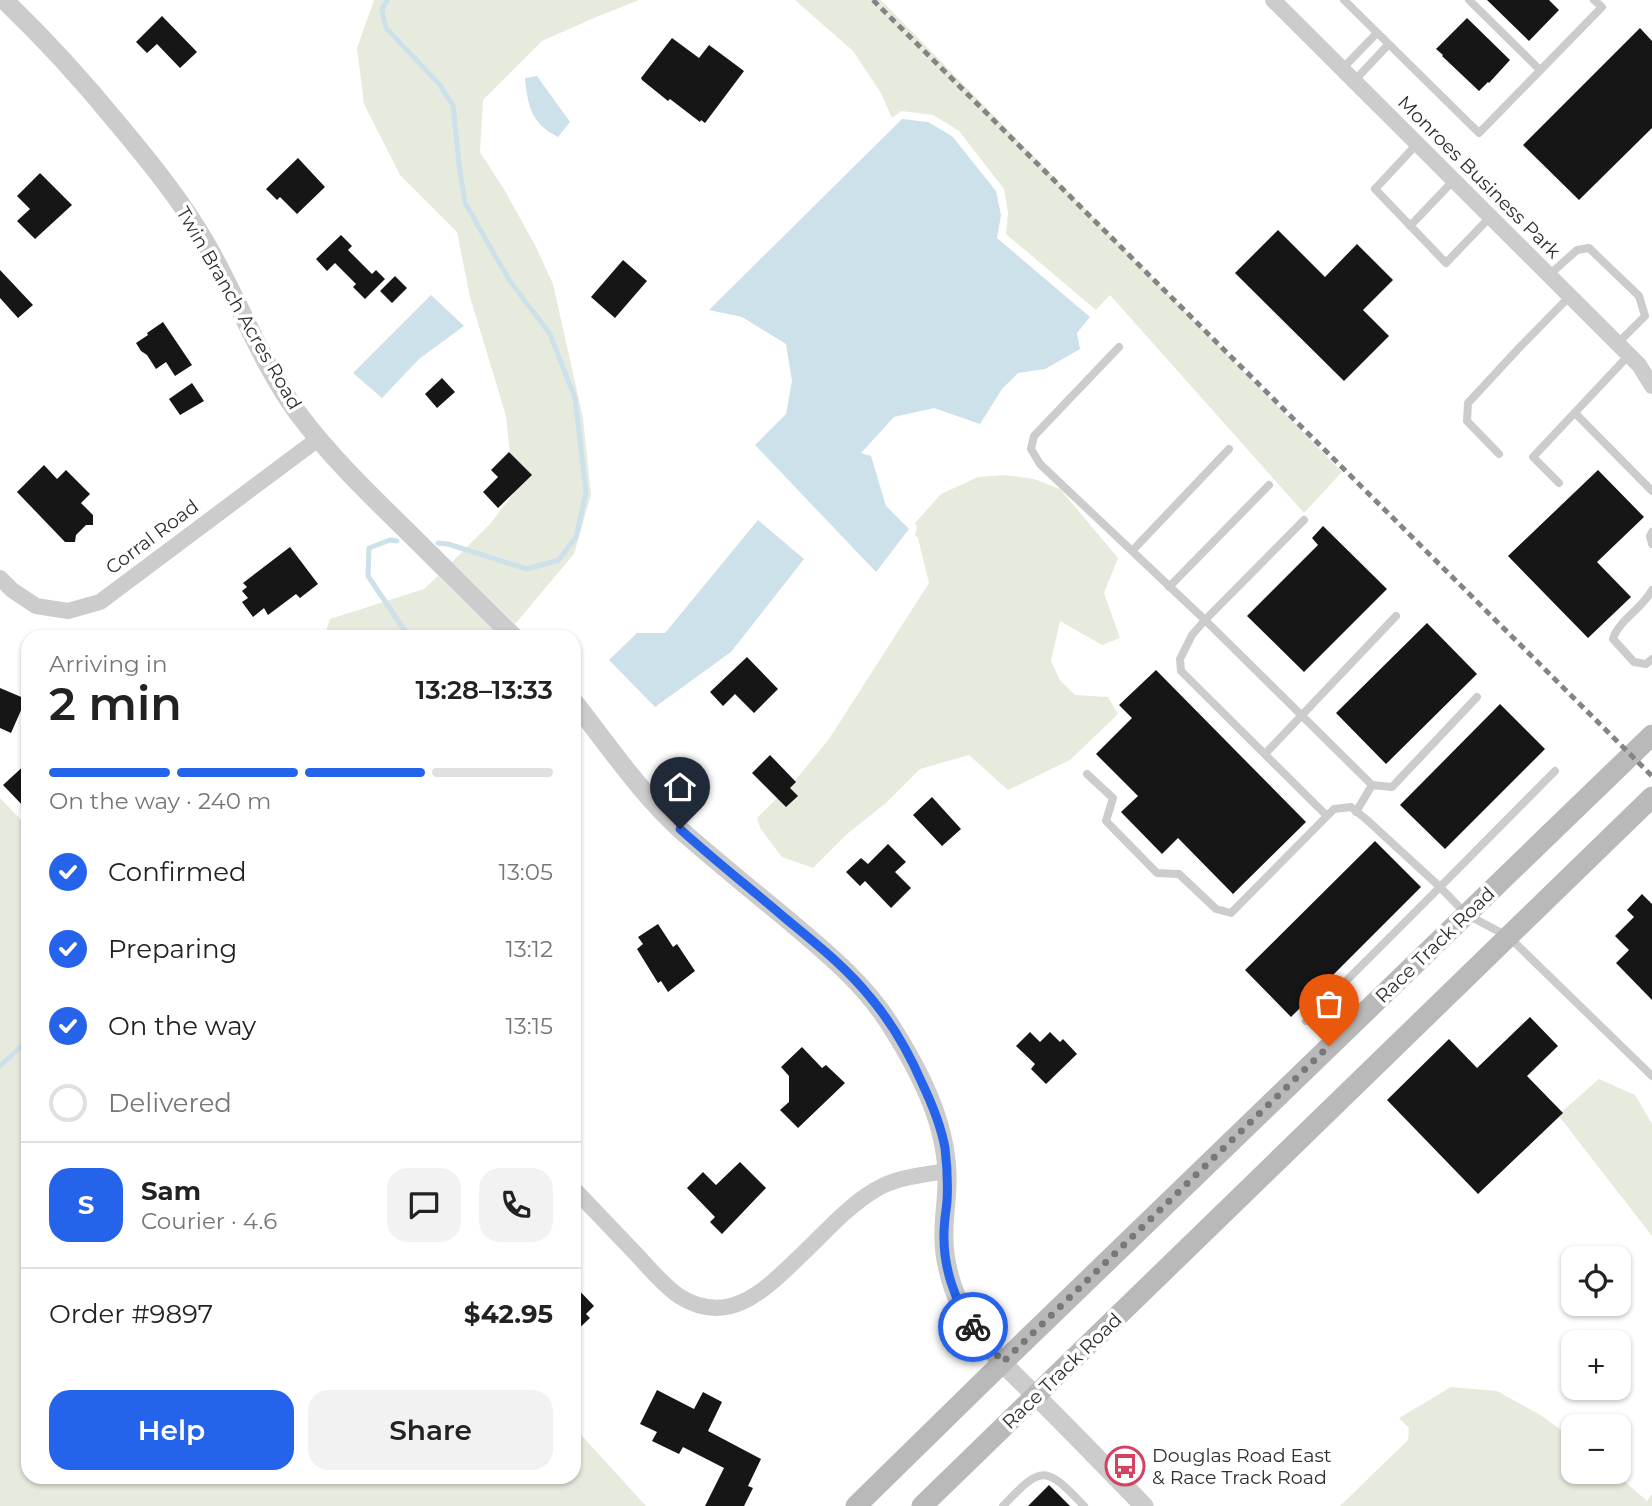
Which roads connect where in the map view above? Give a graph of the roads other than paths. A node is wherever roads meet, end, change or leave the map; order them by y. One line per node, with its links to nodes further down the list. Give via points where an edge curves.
1 (4, 0): 21 (street, Twin Branch Acres Road, via 80,78 192,219 281,388)
2 (1273, 0): 8 (street, Monroes Business Park)
3 (1344, 0): 6 (lane)
4 (1469, 0): 9 (lane)
5 (1594, 0): 9 (lane, via 1602,7)
6 (1377, 33): 7 (lane); 8 (lane)
7 (1388, 45): 9 (lane, via 1479,133); 10 (lane)
8 (1342, 69): 10 (street, Monroes Business Park)
9 (1540, 70)
10 (1354, 81): 11 (street, Monroes Business Park)
11 (1417, 144): 12 (street, Monroes Business Park); 14 (lane, via 1375,189)
12 (1454, 180): 13 (street, Monroes Business Park); 14 (lane)
13 (1490, 217): 14 (lane, via 1446,262); 15 (street, Monroes Business Park)
14 (1410, 226)
15 (1549, 276): 16 (street, Monroes Business Park); 18 (lane, via 1577,250 1589,248 1639,296 1645,316)
16 (1570, 296): 18 (street, Monroes Business Park); 23 (lane, via 1468,404 1467,421)
17 (1119, 347): 30 (lane, via 1034,436 1031,449 1040,464)
18 (1623, 350): 19 (street, Monroes Business Park); 20 (lane)
19 (1652, 386)
20 (1575, 412): 24 (lane, via 1533,457); 26 (lane)
21 (318, 439): 31 (street, Corral Road, via 100,602 68,611 36,606); 36 (street, Twin Branch Acres Road)
22 (1229, 449): 30 (lane)
23 (1499, 454)
24 (1559, 483)
25 (1269, 485): 32 (lane)
26 (1652, 491)
27 (1304, 520): 35 (lane)
28 (1652, 532): 29 (lane)
29 (1652, 544)
30 (1132, 551): 32 (lane)
31 (0, 578)
32 (1170, 587): 35 (lane)
33 (1652, 590): 37 (lane, via 1614,639 1634,662)
34 (1396, 616): 40 (lane)
35 (1205, 620): 40 (lane); 42 (lane, via 1180,659 1181,671)
36 (507, 630)
37 (1649, 662)
38 (1477, 697): 45 (lane, via 1392,788)
39 (581, 711): 54 (street, via 660,810 821,947 871,998 905,1049 931,1101)
40 (1301, 716): 42 (lane); 45 (lane)
41 (1652, 734): 50 (main road, Race Track Road)
42 (1265, 754): 48 (lane)
43 (1555, 771): 49 (lane)
44 (1087, 774): 48 (lane, via 1113,798 1106,821 1157,873 1179,874 1216,909 1231,913)
45 (1372, 785): 47 (lane)
46 (1652, 797): 51 (main road, Race Track Road)
47 (1356, 812): 48 (lane, via 1351,807 1334,809); 49 (lane)
48 (1327, 816)
49 (1440, 887): 50 (lane); 52 (lane)
50 (1466, 914): 51 (lane); 56 (main road, Race Track Road)
51 (1509, 937): 53 (lane); 57 (main road, Race Track Road)
52 (1306, 1021)
53 (1652, 1076)
54 (947, 1171): 55 (street, via 890,1182 875,1190 769,1286 746,1301 723,1308 709,1308 677,1295); 56 (street, via 944,1253 949,1275 966,1317)
55 (581, 1196)
56 (1003, 1362): 57 (street); 58 (main road, Race Track Road)
57 (1036, 1396): 59 (main road, Race Track Road); 62 (street)
58 (856, 1506)
59 (922, 1506)
60 (1003, 1506): 61 (lane, via 1033,1477 1043,1474 1055,1477)
61 (1084, 1506)
62 (1144, 1506)

